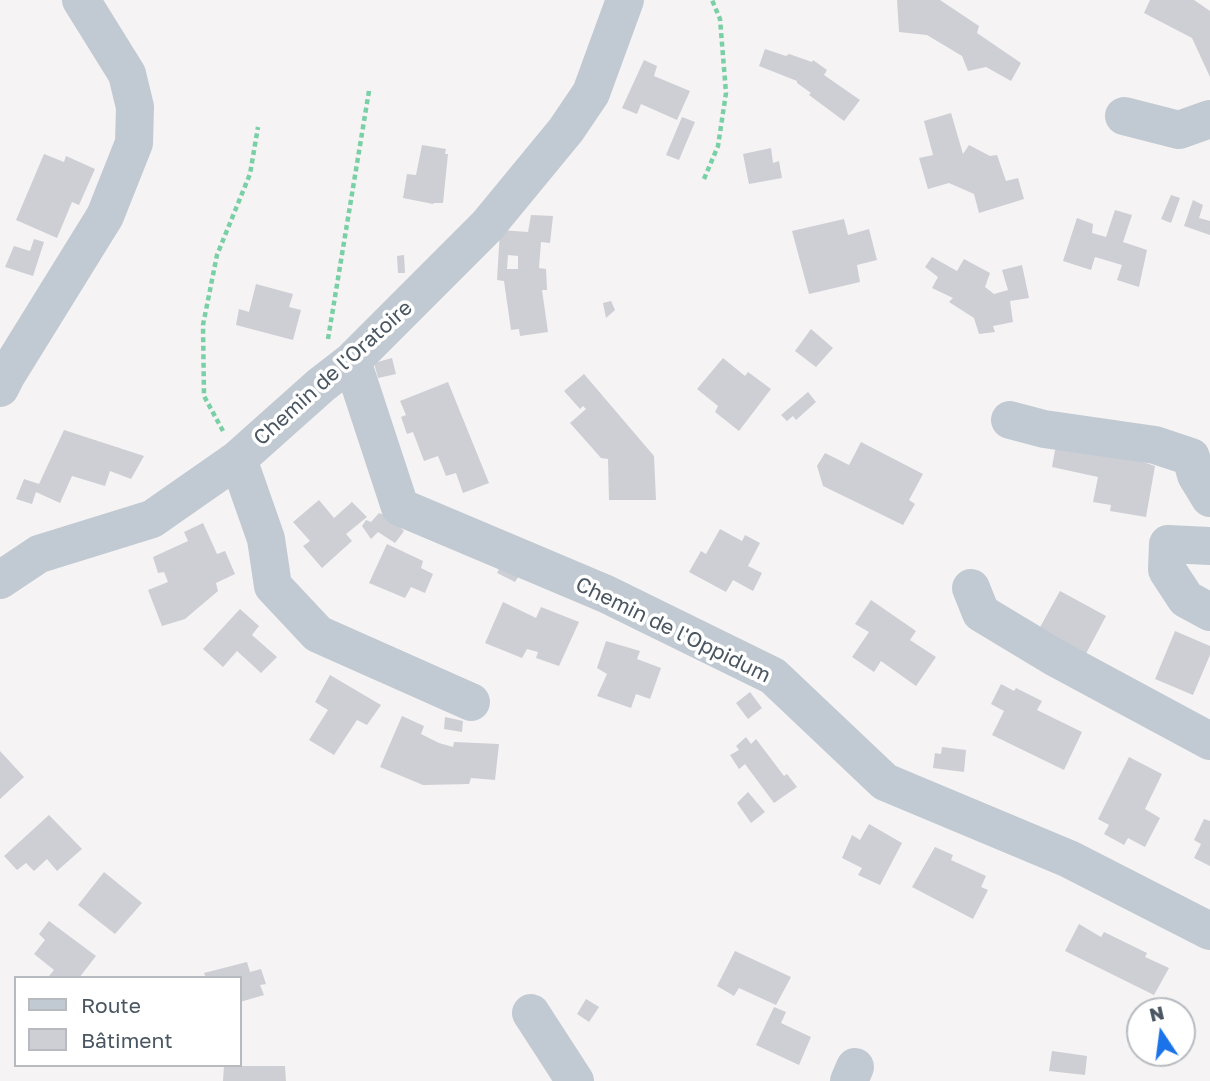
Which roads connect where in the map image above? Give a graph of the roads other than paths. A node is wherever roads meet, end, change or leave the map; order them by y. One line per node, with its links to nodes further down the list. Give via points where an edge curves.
1 (81, 0): 6 (street, via 127,74 135,107 134,143 105,216)
2 (625, 0): 5 (street, Chemin de l'Oratoire, via 592,93 566,130 486,226)
3 (1124, 116): 4 (street, via 1179,130)
4 (1210, 119)
5 (352, 361): 8 (street, Chemin de l'Oratoire); 16 (street, Chemin de l'Oppidum, via 400,507 606,594 773,676 885,782 1069,859)
6 (0, 388)
7 (1010, 420): 9 (street, via 1155,445 1191,457)
8 (238, 459): 11 (street, Chemin de l'Oratoire, via 152,519 39,554); 14 (street, via 266,539 274,586 318,634)
9 (1210, 498)
10 (1210, 546): 13 (street, via 1168,544 1167,570 1186,599)
11 (0, 580)
12 (971, 588): 15 (street, via 981,613)
13 (1210, 612)
14 (471, 702)
15 (1210, 741)
16 (1210, 931)
17 (531, 1013): 18 (street)
18 (575, 1081)

